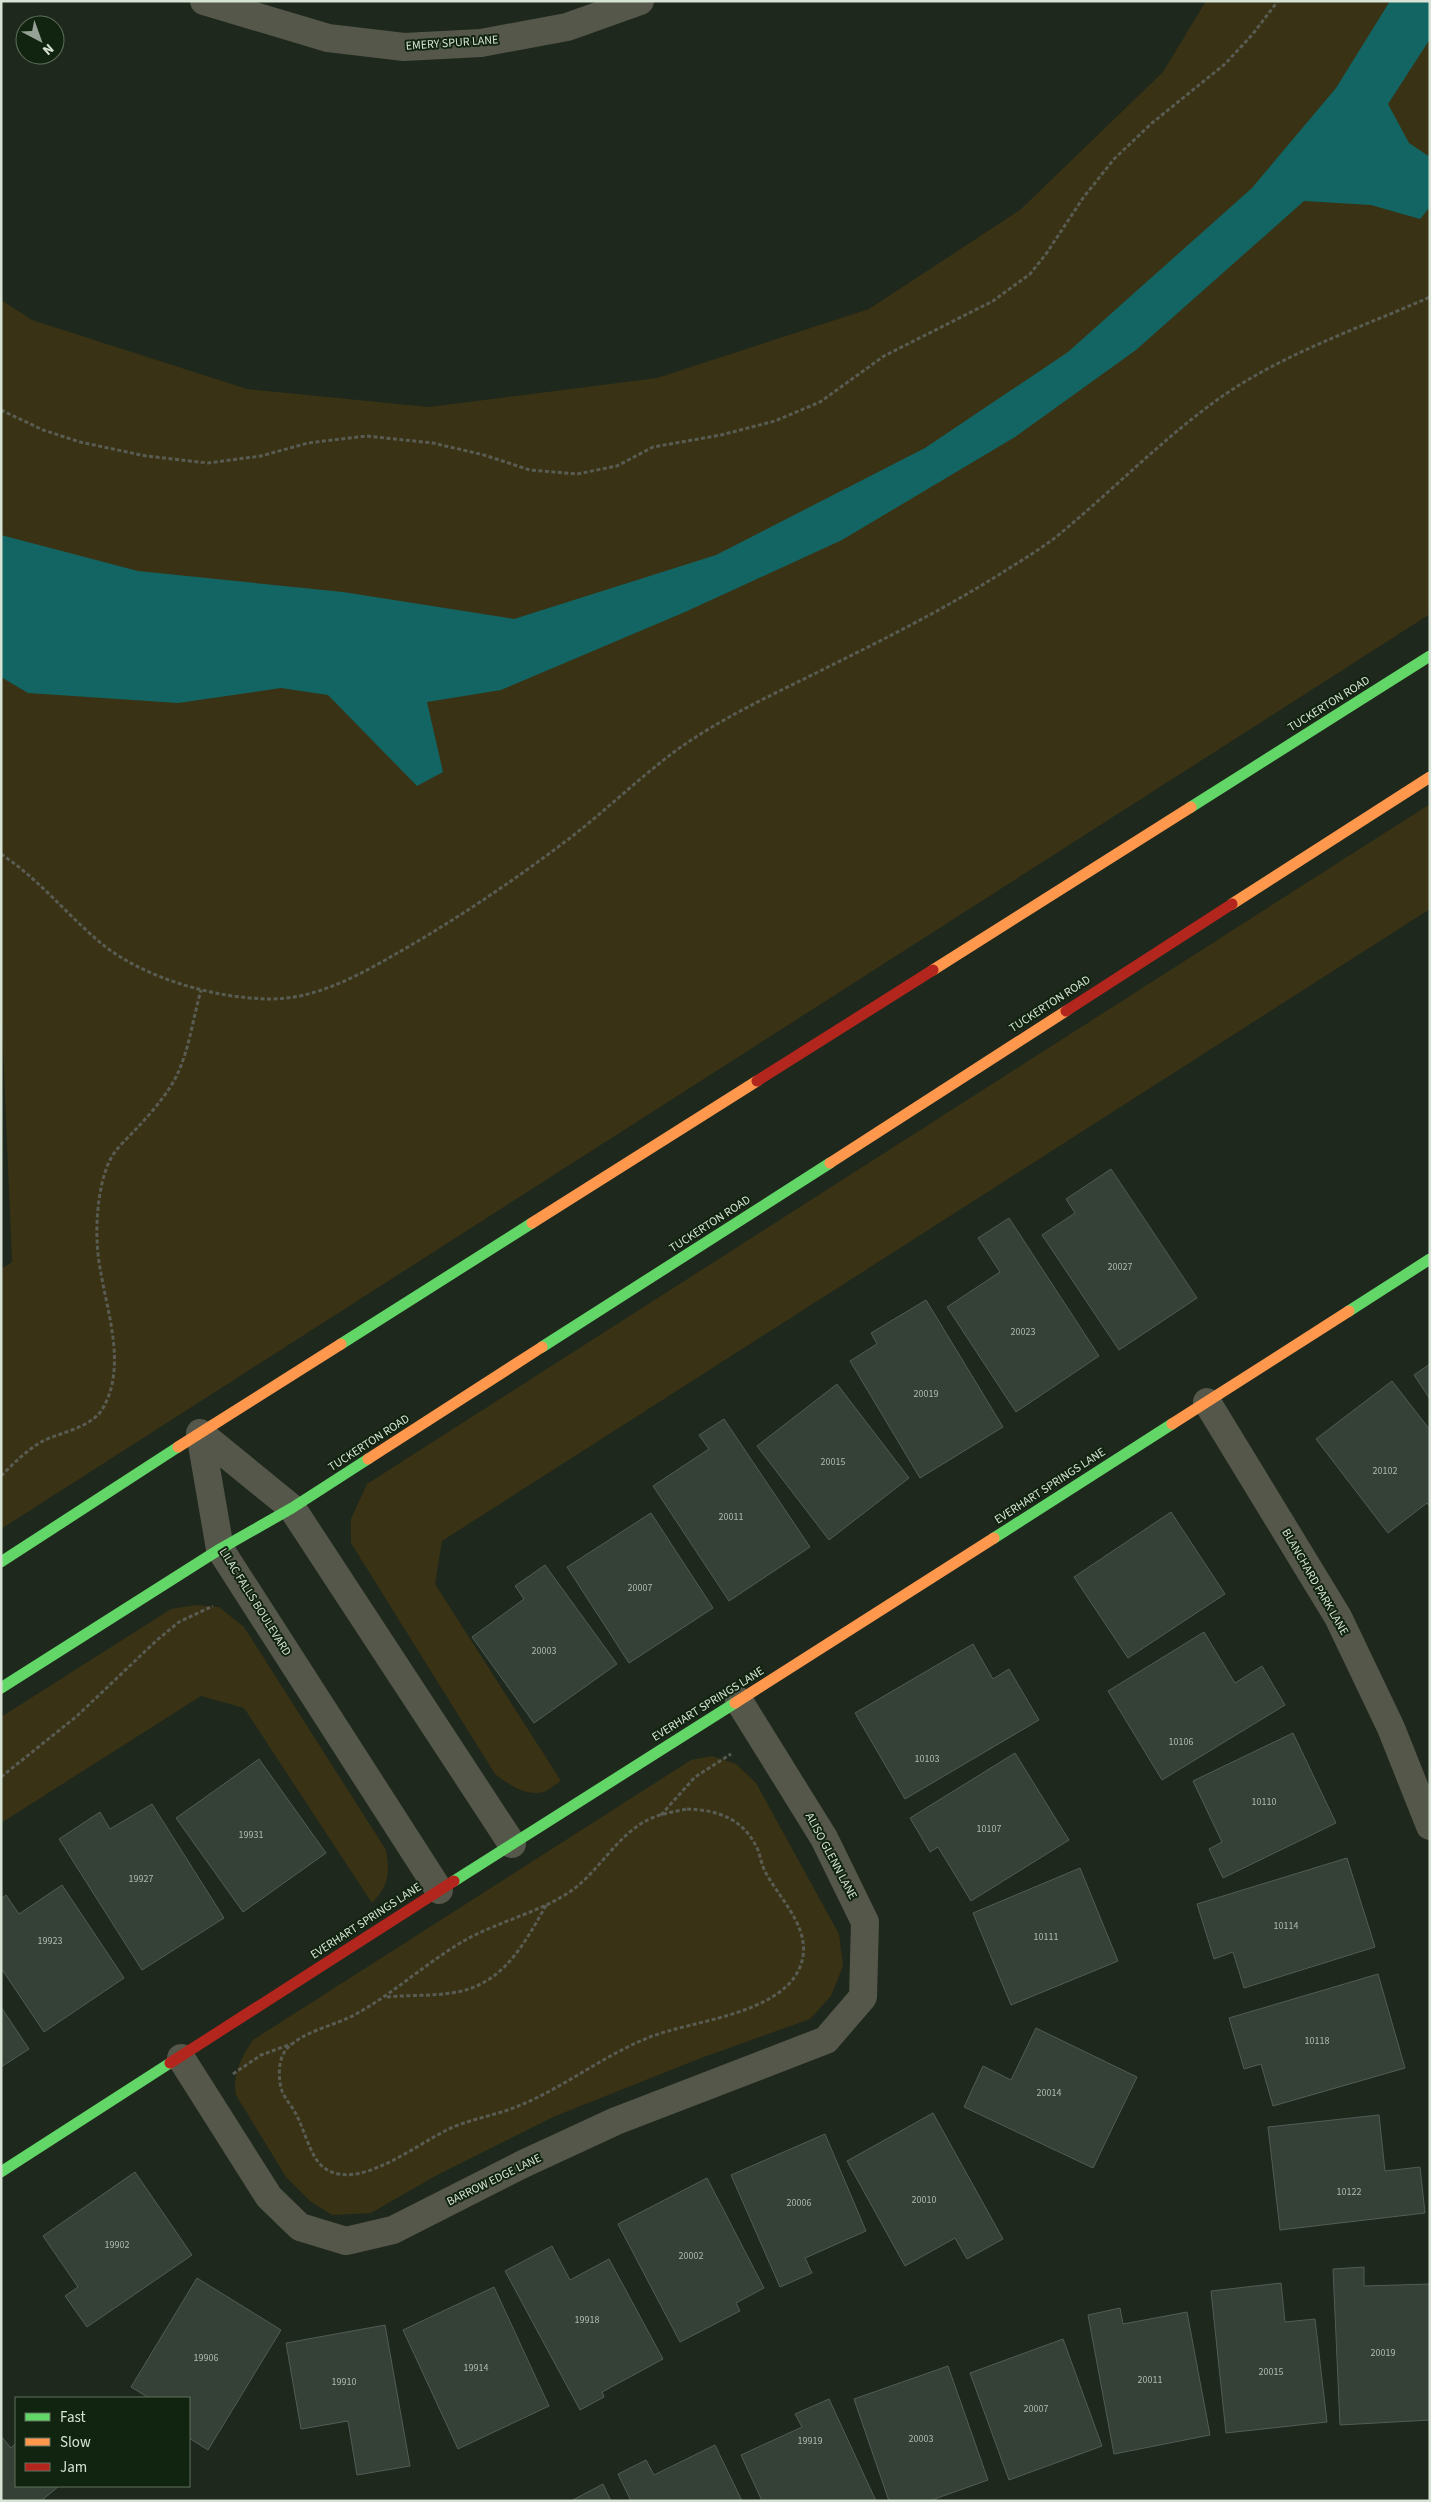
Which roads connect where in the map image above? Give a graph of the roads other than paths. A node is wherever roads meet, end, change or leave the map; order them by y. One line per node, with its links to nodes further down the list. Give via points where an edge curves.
1 (204, 1): 2 (street, EMERY SPUR LANE, via 328,38 404,47 481,43 567,27)
2 (640, 1)
3 (1430, 656): 7 (main road, TUCKERTON ROAD)
4 (1430, 777): 8 (main road, TUCKERTON ROAD)
5 (1430, 1259): 6 (main road, EVERHART SPRINGS LANE)
6 (1207, 1402): 12 (main road, EVERHART SPRINGS LANE); 13 (street, BLANCHARD PARK LANE, via 1338,1617 1391,1728)
7 (200, 1433): 8 (street); 9 (street, LILAC FALLS BOULEVARD); 10 (main road, TUCKERTON ROAD)
8 (292, 1508): 9 (main road, TUCKERTON ROAD); 14 (street)
9 (220, 1549): 11 (main road, TUCKERTON ROAD); 15 (street, LILAC FALLS BOULEVARD)
10 (1, 1562)
11 (1, 1688)
12 (739, 1701): 14 (main road, EVERHART SPRINGS LANE); 16 (street, ALISO GLENN LANE, via 824,1838 865,1922)
13 (1430, 1826)
14 (512, 1844): 15 (main road, EVERHART SPRINGS LANE)
15 (439, 1890): 17 (main road, EVERHART SPRINGS LANE)
16 (863, 1997): 17 (street, BARROW EDGE LANE, via 826,2040 616,2121 394,2230 346,2241 300,2227 269,2197)
17 (181, 2058): 18 (main road, EVERHART SPRINGS LANE)
18 (1, 2172)

